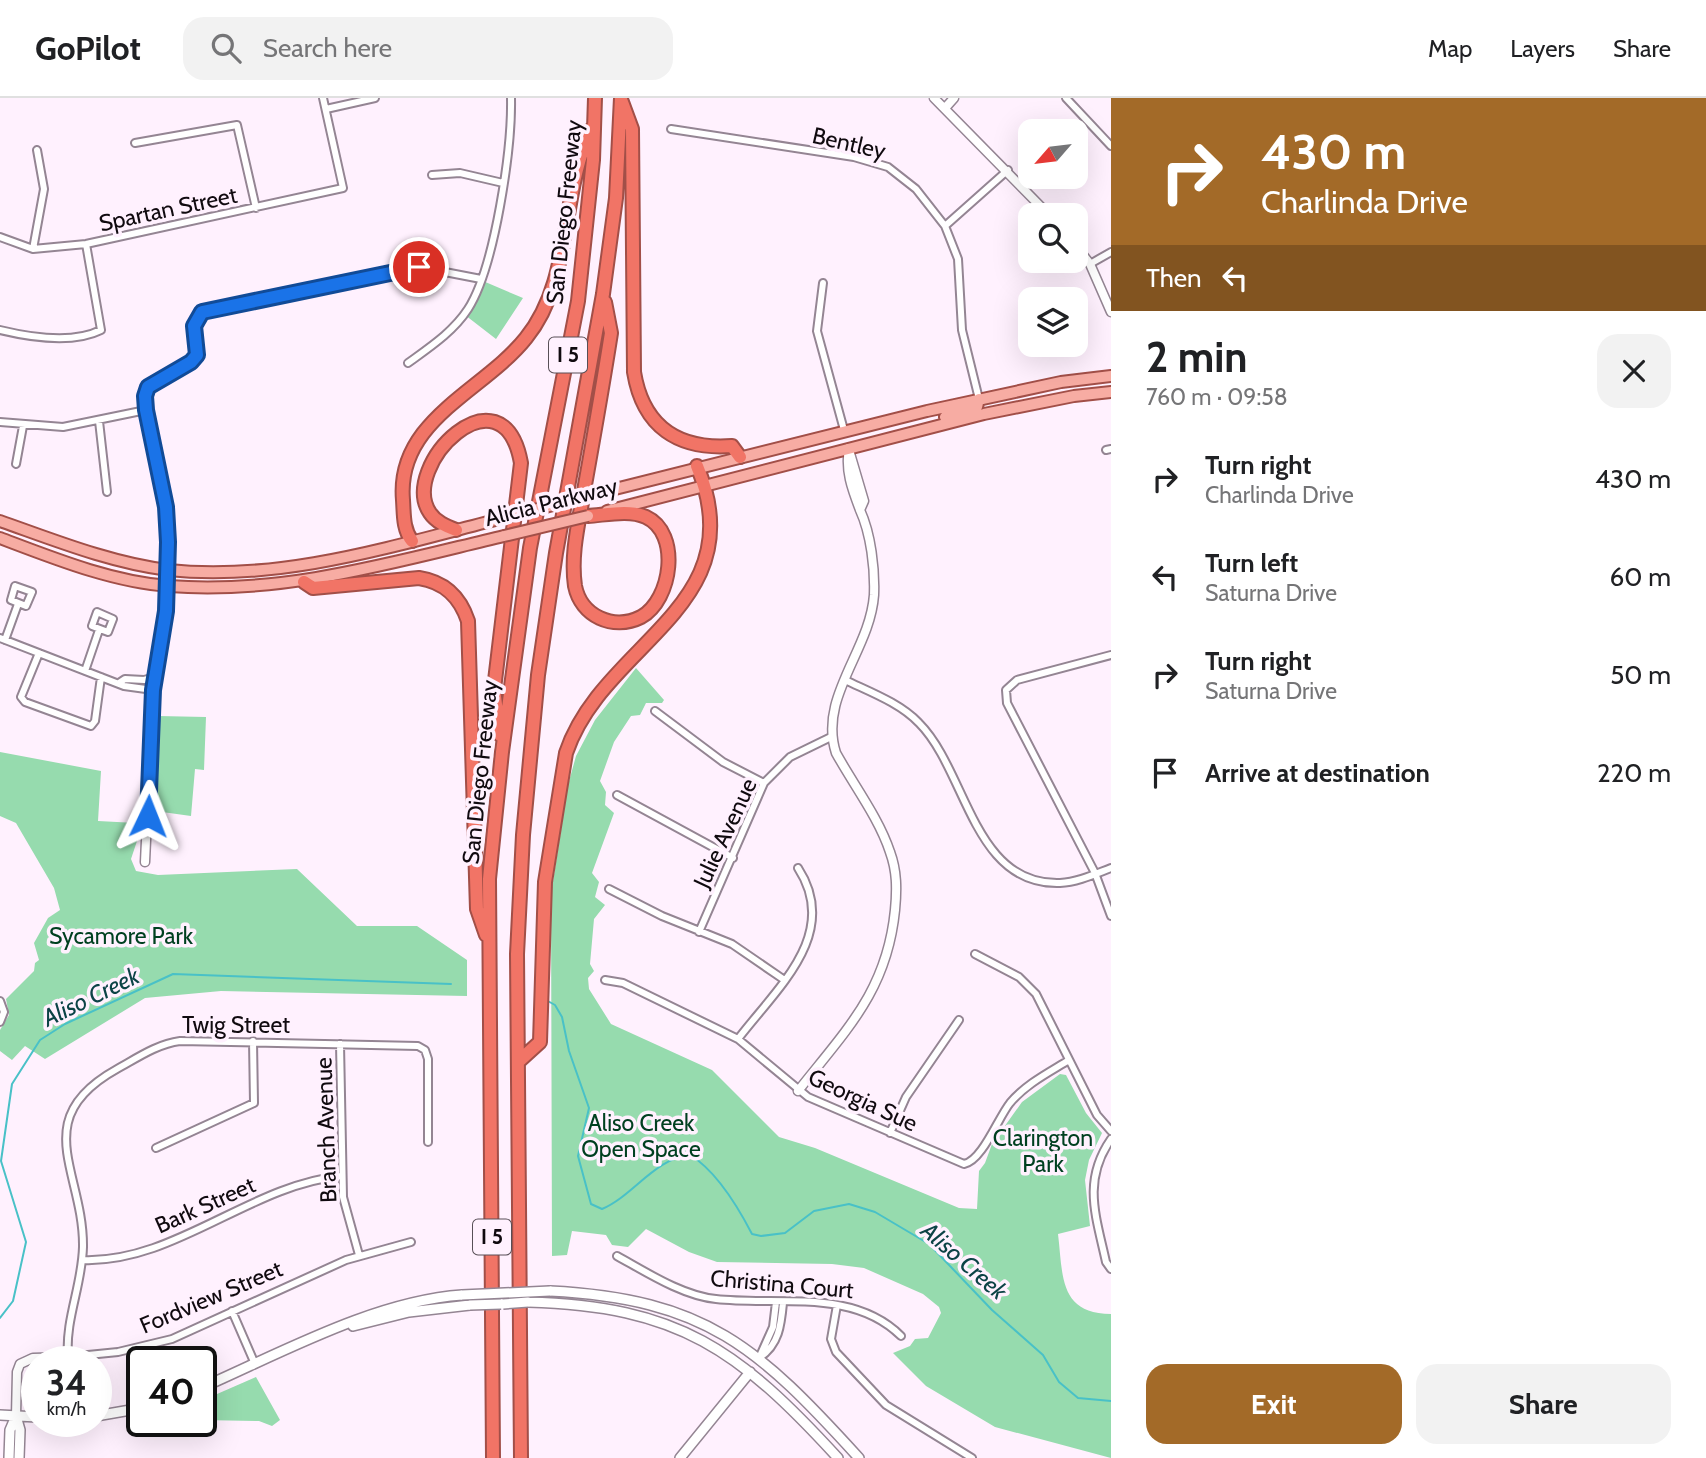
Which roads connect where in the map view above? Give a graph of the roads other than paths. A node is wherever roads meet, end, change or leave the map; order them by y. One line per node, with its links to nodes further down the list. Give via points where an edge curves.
1 (323, 98): 10 (street)
2 (375, 98): 10 (street)
3 (511, 98): 18 (street)
4 (595, 98): 11 (highway, San Diego Freeway / I 5)
5 (621, 98): 30 (highway, San Diego Freeway / I 5, via 616,198); 47 (highway, via 632,129 634,372 641,401 661,428 679,440 703,447 732,446)
6 (934, 98): 9 (street)
7 (954, 98): 9 (street)
8 (1066, 98): 14 (street)
9 (946, 107): 16 (street)
10 (326, 109): 20 (street, Spartan Street, via 343,188)
11 (596, 121): 56 (highway, via 580,153 552,291 526,339 422,433 408,460 402,493); 75 (highway, San Diego Freeway / I 5, via 578,301 530,548)
12 (671, 129): 21 (street, Bentley, via 888,167 916,189)
13 (135, 143): 20 (street, via 237,125)
14 (1111, 146)
15 (37, 150): 24 (street, via 44,189)
16 (1008, 170): 19 (street); 21 (street)
17 (432, 175): 18 (street, via 460,173)
18 (503, 183): 28 (street)
19 (1038, 203)
20 (256, 208): 23 (street, Spartan Street)
21 (945, 226): 38 (street, Bentley, via 958,259 962,330)
22 (0, 237): 24 (street, Spartan Street)
23 (86, 244): 24 (street, Spartan Street); 32 (street, via 101,330 86,336 52,336)
24 (33, 249)
25 (1111, 251): 27 (street)
26 (1088, 261): 27 (street)
27 (1090, 264): 31 (street)
28 (481, 279): 33 (street, via 419,267 207,311 199,314 194,326 199,351); 34 (street, via 474,298 452,328)
29 (823, 283): 44 (street, via 817,331)
30 (603, 294): 52 (highway, via 611,333 575,541 575,583 583,606 598,618 618,623 644,615 663,593 668,574 660,530 639,515); 97 (highway, San Diego Freeway / I 5, via 538,676 523,835)
31 (1111, 312)
32 (0, 330)
33 (191, 362): 39 (street, via 148,387)
34 (408, 363)
35 (1111, 376): 36 (main road, Alicia Parkway)
36 (1061, 382): 38 (main road, Alicia Parkway); 40 (main road, via 998,404)
37 (1111, 393): 40 (main road, Alicia Parkway)
38 (979, 399): 44 (main road, Alicia Parkway); 45 (main road, via 977,407 929,421)
39 (146, 410): 41 (street); 59 (street, via 166,507)
40 (995, 412): 45 (main road, Alicia Parkway)
41 (99, 421): 43 (street, via 63,427); 51 (street)
42 (0, 422): 43 (street)
43 (23, 426): 48 (street)
44 (844, 430): 46 (main road); 47 (main road, Alicia Parkway)
45 (904, 435): 46 (main road, Alicia Parkway)
46 (849, 448): 50 (main road, Alicia Parkway); 70 (street, via 846,465 871,550 874,593 865,637)
47 (740, 457): 49 (main road, Alicia Parkway)
48 (16, 464)
49 (697, 466): 50 (highway); 54 (main road, Alicia Parkway, bridge)
50 (704, 484): 52 (main road, Alicia Parkway); 97 (highway, via 709,535 705,562 693,589 676,614 586,708 566,752 545,882 540,1042)
51 (107, 492)
52 (587, 516): 57 (main road, Alicia Parkway, bridge)
53 (0, 521): 59 (main road, Alicia Parkway, via 83,549)
54 (456, 530): 56 (main road, Alicia Parkway); 75 (highway, via 428,511 428,472 453,434 468,424 482,421 499,426 511,435 521,463 494,689)
55 (0, 538): 61 (main road, Alicia Parkway, via 78,566)
56 (409, 538): 57 (main road); 58 (main road, Alicia Parkway)
57 (418, 556): 60 (main road, Alicia Parkway)
58 (295, 566): 59 (main road, Alicia Parkway, via 220,572); 60 (main road)
59 (166, 569): 61 (street)
60 (300, 582): 61 (main road, Alicia Parkway, via 228,588); 86 (highway, via 313,588 419,578 432,580 463,606 468,621 477,909)
61 (166, 586): 69 (street)
62 (18, 604): 64 (street)
63 (99, 630): 67 (street)
64 (2, 639): 65 (street)
65 (39, 653): 67 (street); 68 (street, via 21,697 25,702 90,726 95,721)
66 (1111, 655): 82 (street, via 1017,680 1006,690 1007,703)
67 (85, 671): 68 (street)
68 (101, 677): 71 (street)
69 (155, 677): 71 (street); 72 (street)
70 (845, 680): 74 (street, via 834,702); 82 (street, via 919,722 1000,860 1039,881 1059,883)
71 (119, 683): 72 (street)
72 (153, 690): 79 (street)
73 (655, 711): 76 (street, via 723,762)
74 (831, 737): 76 (street, Julie Avenue, via 790,757); 98 (street, via 889,848 897,886 893,926 878,981)
75 (502, 752): 86 (highway, San Diego Freeway / I 5, via 489,879)
76 (764, 783): 78 (street, Julie Avenue)
77 (617, 795): 78 (street)
78 (733, 858): 85 (street, Julie Avenue)
79 (145, 862)
80 (798, 868): 88 (street, via 812,892 813,920 807,945)
81 (1111, 868): 82 (street)
82 (1095, 873): 84 (street)
83 (609, 889): 85 (street)
84 (1111, 916)
85 (699, 932): 88 (street, via 732,944)
86 (489, 944): 128 (highway, San Diego Freeway / I 5)
87 (975, 954): 96 (street, via 1019,977 1036,993)
88 (783, 979): 93 (street)
89 (605, 980): 93 (street, Georgia Sue, via 623,983)
90 (0, 1001): 92 (street, via 4,1012)
91 (959, 1020): 100 (street, via 906,1097)
92 (0, 1022)
93 (738, 1039): 98 (street, Georgia Sue)
94 (253, 1041): 95 (street, Twig Street); 103 (street, via 254,1102); 108 (street, Twig Street, via 170,1042 96,1081 79,1097 65,1140 81,1222)
95 (340, 1044): 102 (street, Twig Street, via 423,1048 428,1059); 104 (street, Branch Avenue)
96 (1069, 1060): 99 (street, via 1097,1115); 100 (street, Georgia Sue, via 1011,1102 977,1157 964,1164)
97 (518, 1062): 129 (highway, San Diego Freeway / I 5)
98 (799, 1091): 100 (street, Georgia Sue)
99 (1111, 1132)
100 (890, 1133)
101 (1111, 1139): 109 (street, via 1094,1172 1093,1191)
102 (428, 1142)
103 (156, 1147)
104 (341, 1176): 106 (street, Branch Avenue, via 345,1211); 108 (street, Bark Street, via 298,1183 142,1252)
105 (411, 1242): 106 (street, Fordview Street)
106 (359, 1255): 112 (street, Fordview Street)
107 (617, 1256): 110 (street, Christina Court, via 713,1299)
108 (82, 1260): 115 (street, Twig Street, via 68,1323)
109 (1111, 1269)
110 (780, 1303): 111 (street, Christina Court); 117 (street, via 780,1329 772,1349)
111 (837, 1305): 114 (street, Christina Court, via 872,1312); 125 (street, via 831,1339 836,1352 886,1405)
112 (232, 1311): 116 (street, Fordview Street, via 172,1339); 119 (street)
113 (344, 1326): 117 (main road, bridge, via 389,1307 436,1296 589,1293 661,1307 709,1325); 119 (main road); 120 (main road, bridge, via 470,1305 548,1302 603,1307 676,1326)
114 (901, 1336)
115 (68, 1346)
116 (112, 1351)
117 (760, 1358): 120 (street); 132 (main road)
118 (21, 1364): 123 (street, Fordview Street)
119 (255, 1364): 121 (main road)
120 (750, 1372): 130 (main road); 131 (main road, via 772,1388)
121 (217, 1381)
122 (0, 1415): 123 (main road)
123 (16, 1416): 124 (main road); 126 (main road, via 10,1430); 127 (main road)
124 (21, 1416)
125 (958, 1450): 133 (street); 134 (street)
126 (9, 1458)
127 (19, 1458)
128 (493, 1458)
129 (521, 1458)
130 (680, 1458)
131 (838, 1458)
132 (859, 1458)
133 (954, 1458)
134 (972, 1458)

